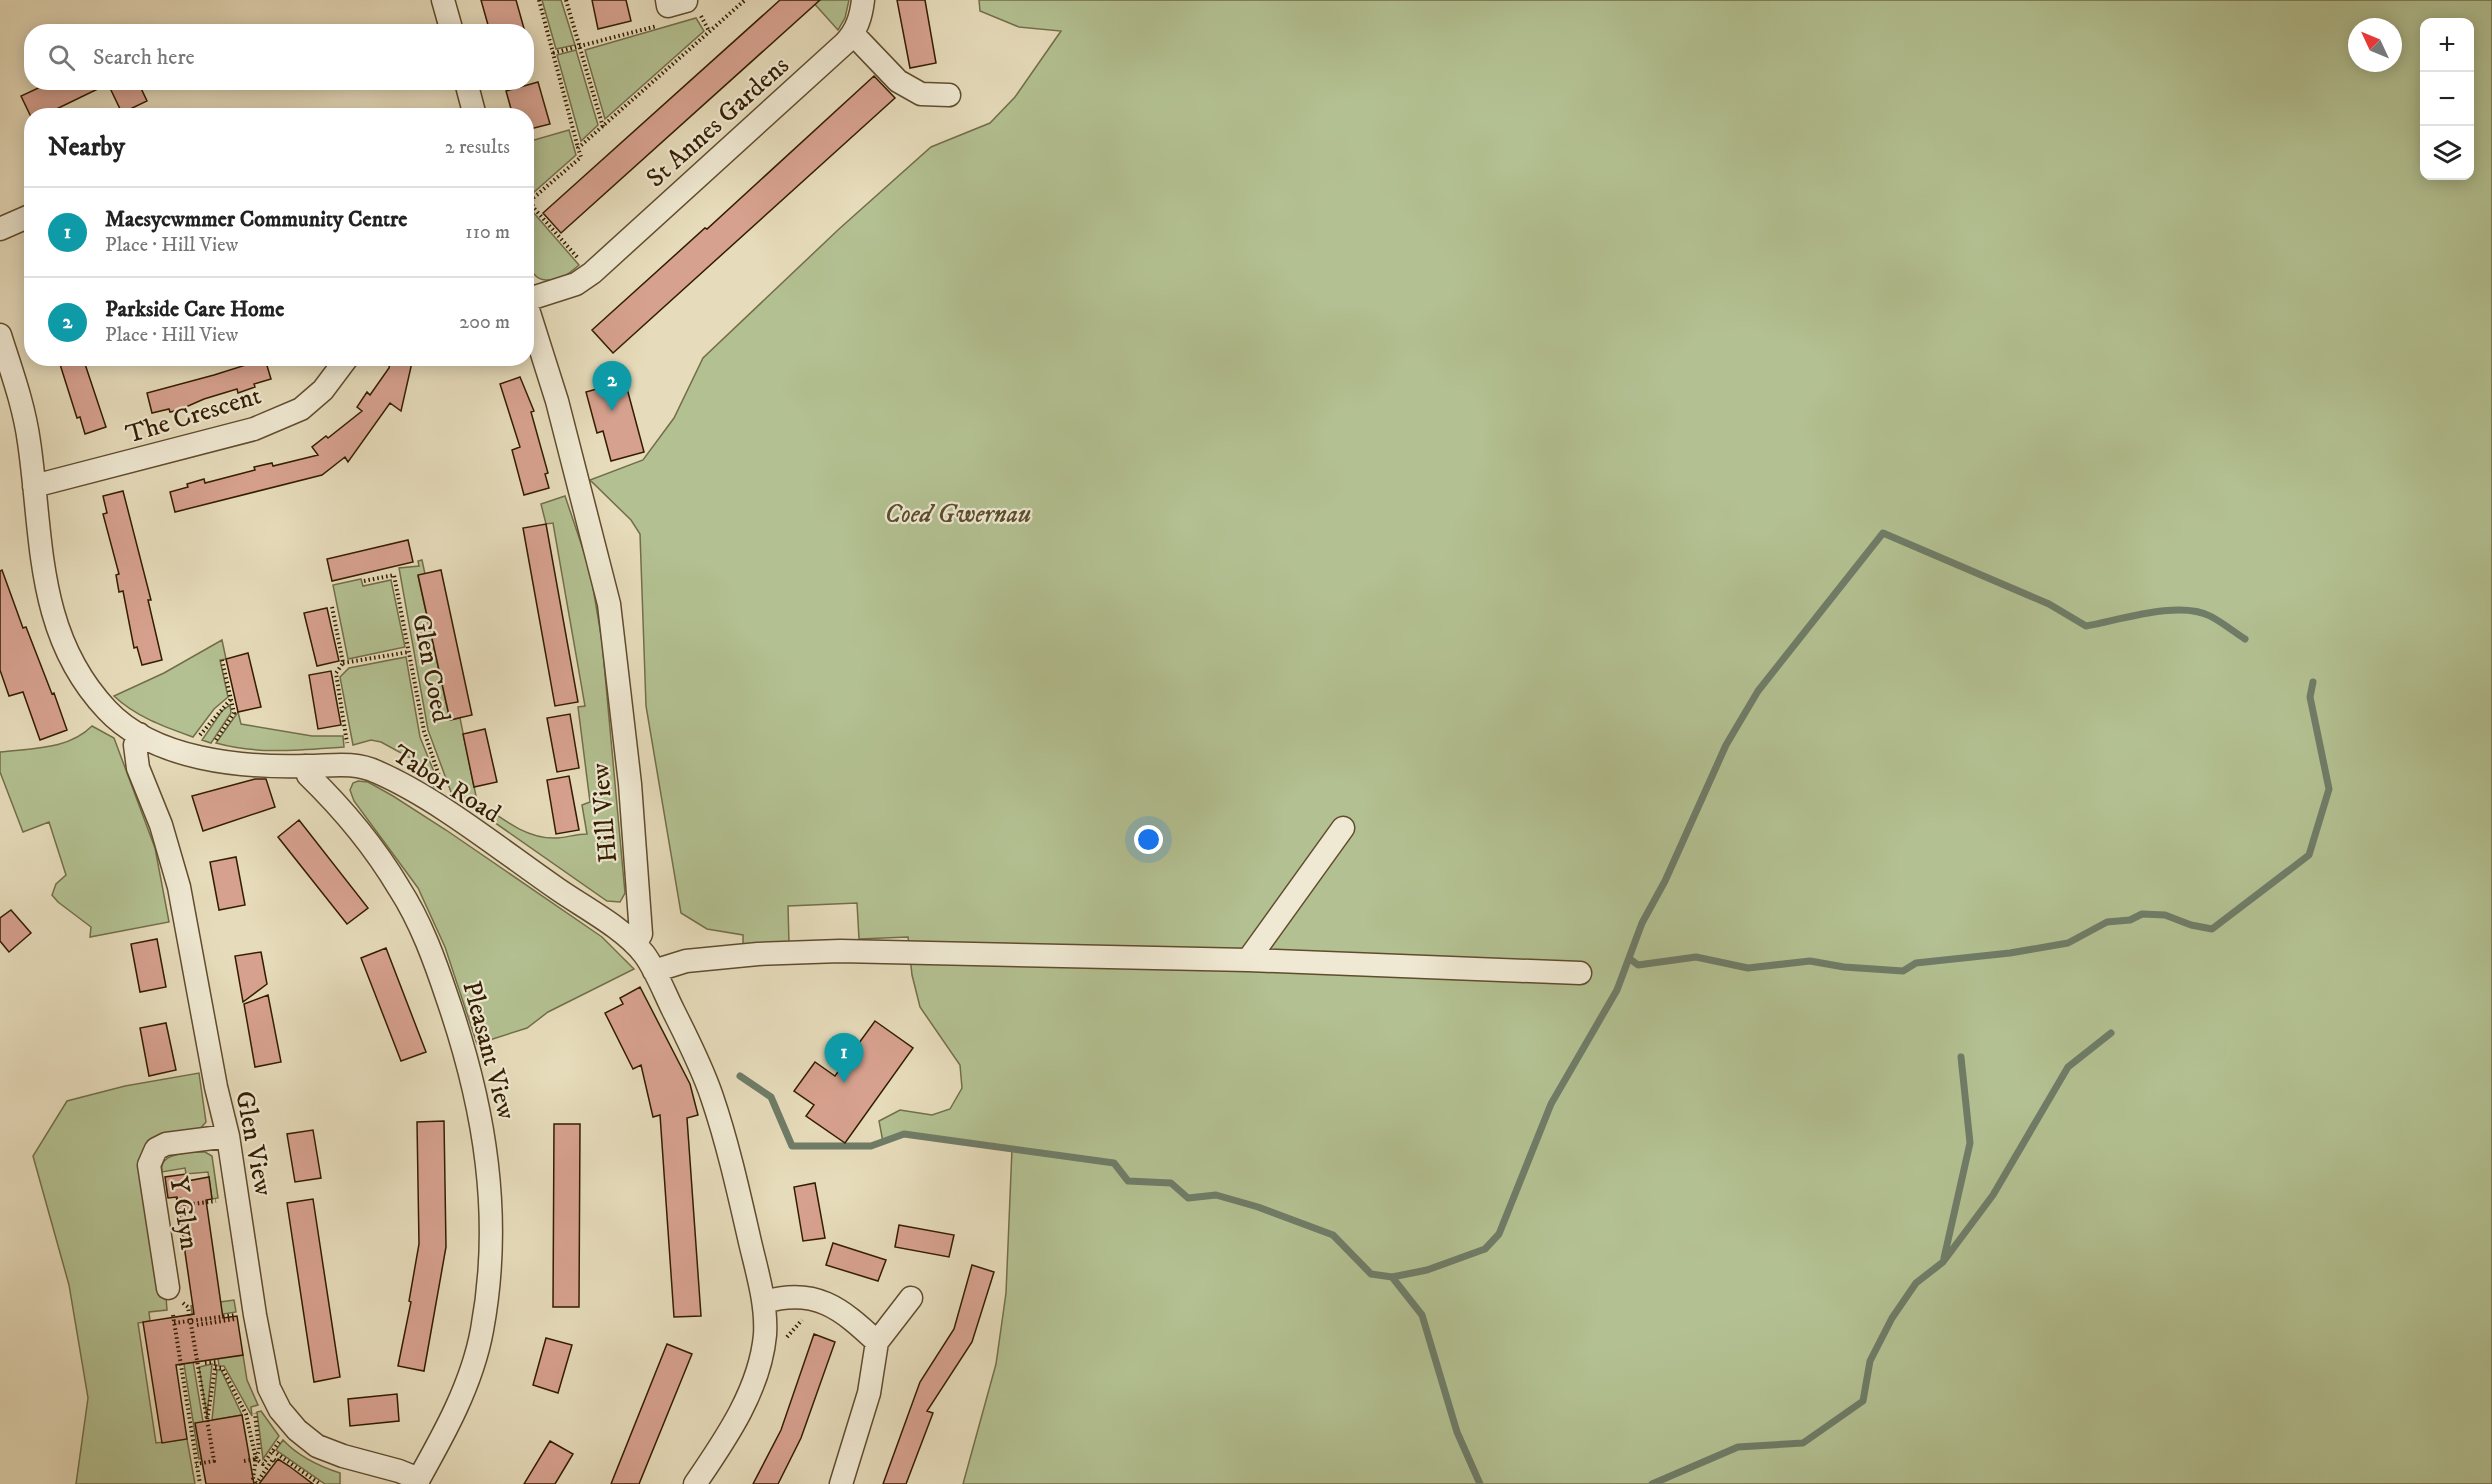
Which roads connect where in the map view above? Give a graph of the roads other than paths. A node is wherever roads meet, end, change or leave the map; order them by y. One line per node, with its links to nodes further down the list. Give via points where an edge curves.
1 (443, 0): 3 (street)
2 (863, 0): 4 (street, St Annes Gardens)
3 (450, 24)
4 (853, 34): 6 (street, via 898,81 921,94); 10 (street, St Annes Gardens, via 592,273 576,284)
5 (468, 90): 7 (street)
6 (949, 95)
7 (473, 108)
8 (24, 218): 9 (street)
9 (0, 229)
10 (534, 299)
11 (534, 328): 18 (street, Hill View, via 609,604 631,796 641,934)
12 (0, 335): 14 (street, Tabor Road, via 27,429)
13 (341, 366): 14 (street, The Crescent, via 323,390 301,409 254,429)
14 (34, 486): 15 (street, Tabor Road, via 43,576 75,665 106,709 124,727)
15 (139, 734): 16 (street, Tabor Road, via 209,760); 22 (street, Glen View, via 135,756 179,886)
16 (305, 766): 18 (street, Tabor Road, via 351,764 375,771 434,804); 27 (street, Pleasant View, via 308,775 370,843 432,952 471,1071 484,1130 491,1236 482,1332 454,1412)
17 (1343, 828): 19 (street)
18 (635, 944): 20 (street)
19 (1248, 960): 20 (street, via 840,951 686,961); 21 (street)
20 (654, 971): 25 (street, via 712,1095)
21 (1580, 973)
22 (228, 1136): 23 (street, Y Glyn, via 166,1144 156,1149 149,1165); 27 (street, Glen View, via 265,1367 269,1388 280,1410 317,1446 399,1471)
23 (168, 1288)
24 (911, 1298): 26 (street)
25 (764, 1302): 26 (street, via 797,1297 827,1303 848,1315); 28 (street, via 765,1337 748,1395)
26 (877, 1341): 29 (street, via 869,1393)
27 (418, 1482)
28 (694, 1484)
29 (841, 1484)

